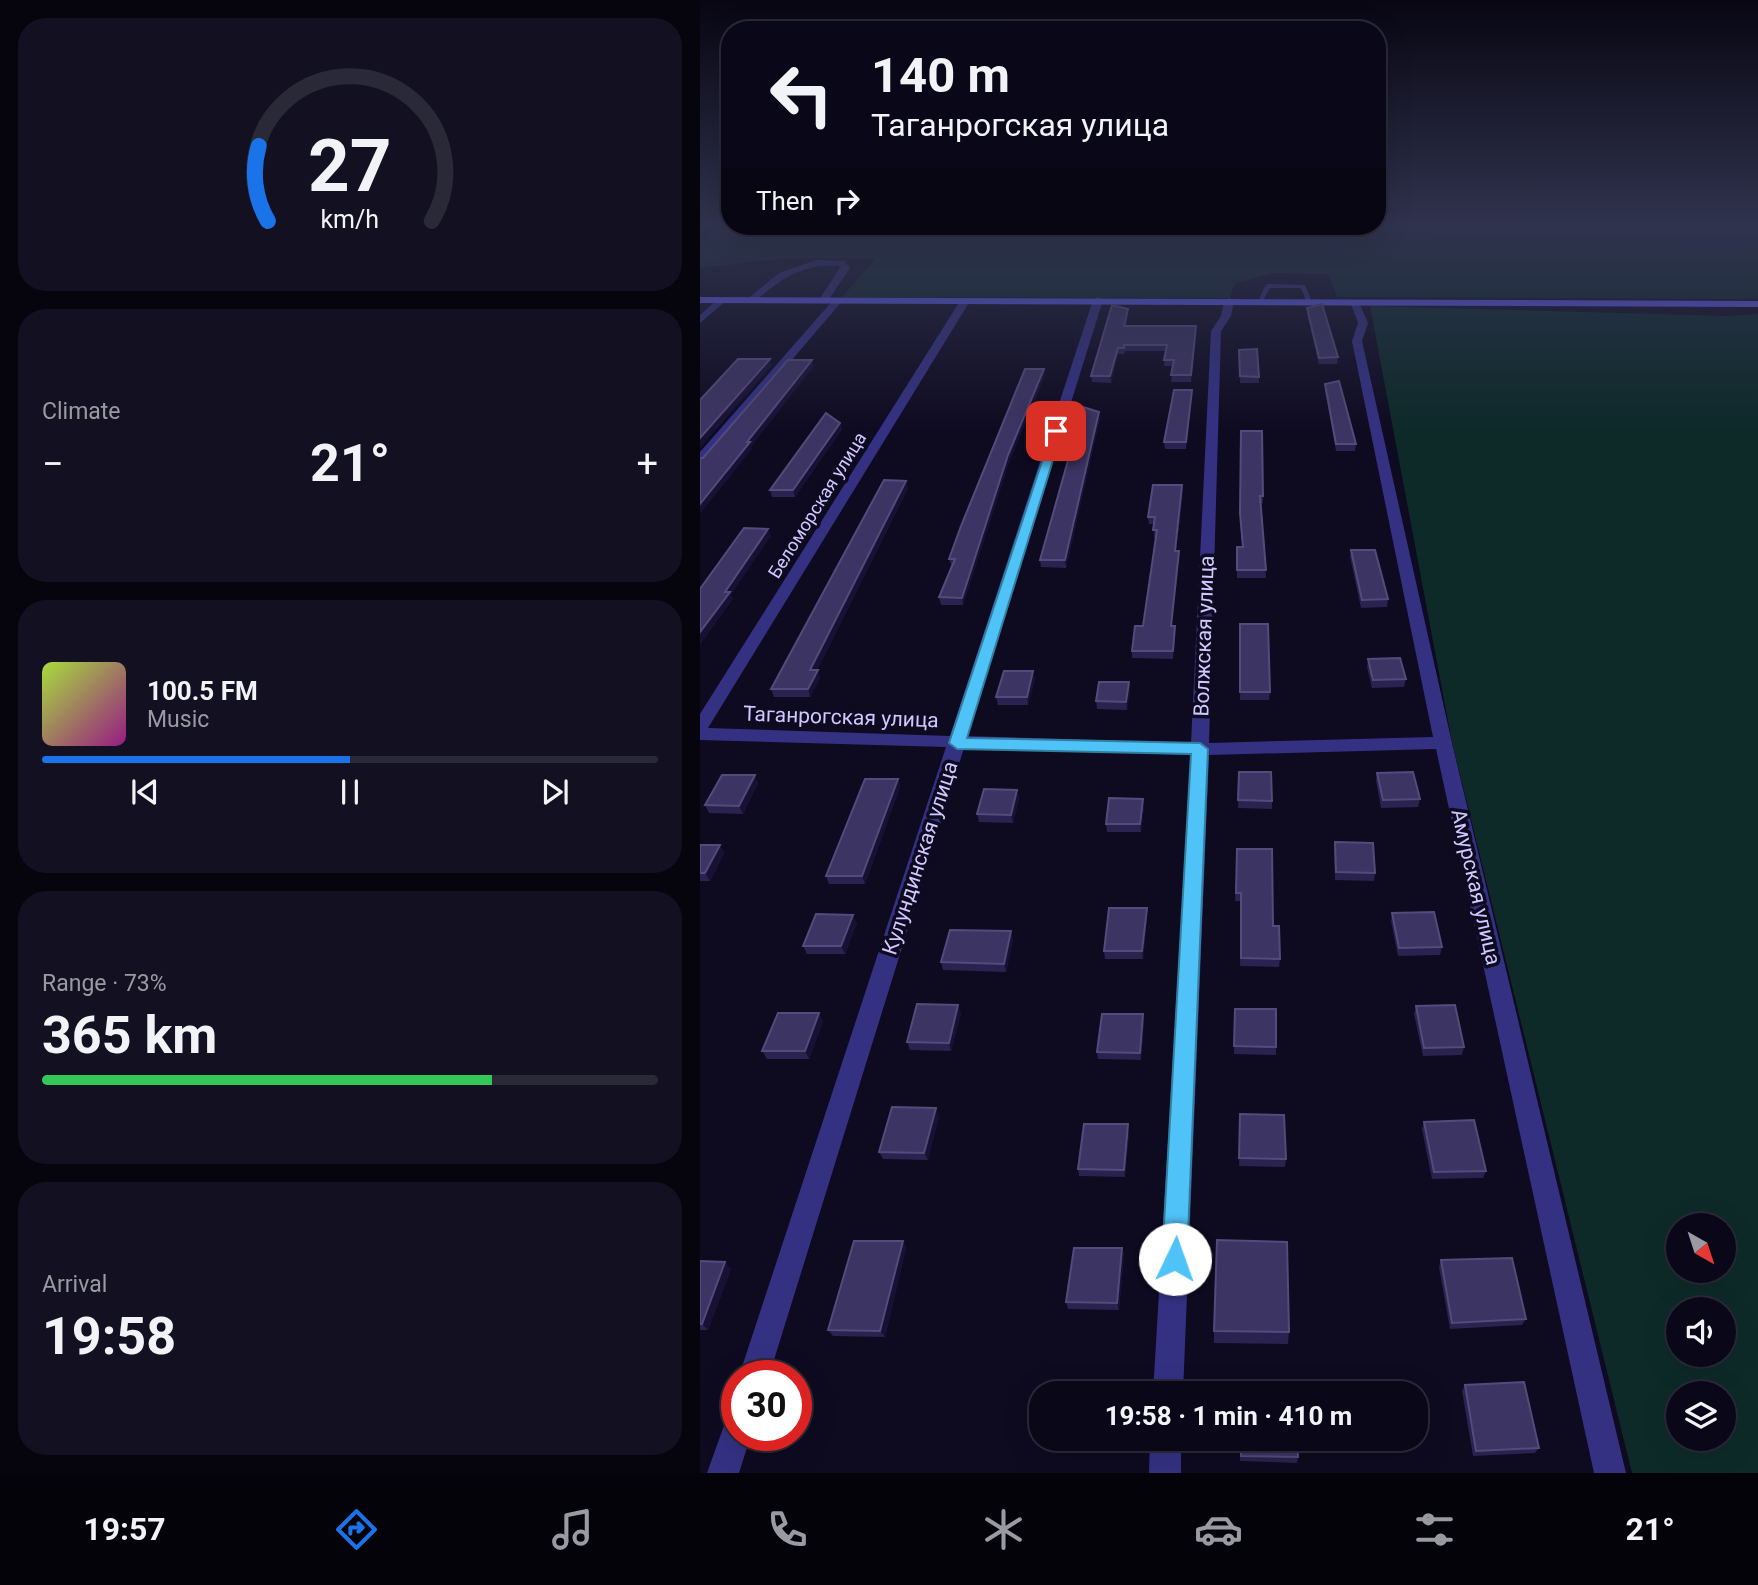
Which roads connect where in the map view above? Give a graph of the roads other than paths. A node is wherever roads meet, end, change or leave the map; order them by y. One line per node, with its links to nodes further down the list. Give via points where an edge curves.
1 (758, 294): 7 (street)
2 (828, 294): 8 (street)
3 (1264, 294): 13 (lane)
4 (1306, 294): 14 (lane)
5 (700, 300): 6 (main road)
6 (722, 300): 7 (main road); 17 (street)
7 (751, 300): 8 (main road)
8 (824, 300): 9 (main road)
9 (838, 300): 11 (main road); 18 (street)
10 (1098, 300): 11 (main road); 12 (main road); 21 (street, Кулундинская улица)
11 (965, 301): 19 (street, Беломорская улица)
12 (1229, 301): 13 (main road); 23 (street, Волжская улица, via 1216,331)
13 (1260, 301): 14 (main road)
14 (1309, 302): 15 (main road)
15 (1355, 302): 16 (main road); 22 (street, Амурская улица, via 1363,323 1357,341)
16 (1758, 304)
17 (700, 320)
18 (700, 460)
19 (700, 728)
20 (700, 734): 21 (street, Таганрогская улица)
21 (957, 743): 23 (street, Таганрогская улица); 24 (street, Кулундинская улица)
22 (1443, 743): 23 (street, Таганрогская улица); 30 (street, Амурская улица)
23 (1200, 749): 25 (street, Волжская улица)
24 (759, 1360)
25 (1169, 1381)
26 (730, 1451): 28 (street)
27 (1166, 1451): 29 (street)
28 (723, 1473)
29 (1165, 1473)
30 (1610, 1473)

